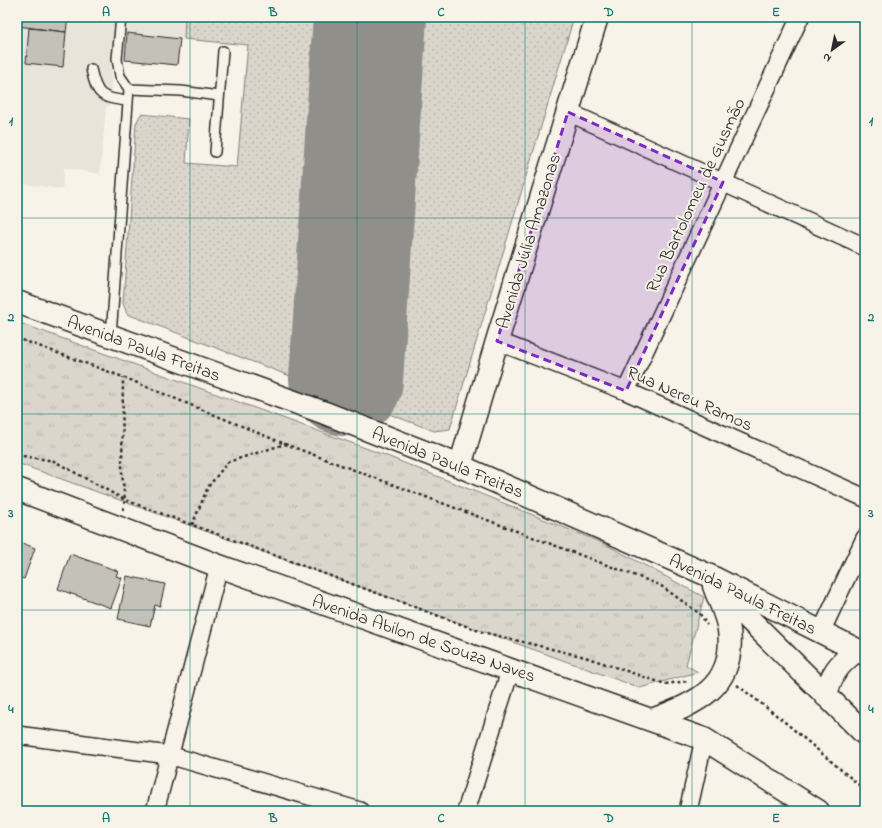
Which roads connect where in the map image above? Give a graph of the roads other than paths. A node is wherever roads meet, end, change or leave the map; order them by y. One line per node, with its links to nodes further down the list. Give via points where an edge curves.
1 (121, 17): 6 (lane, via 117,59 120,76)
2 (597, 17): 9 (main road, Avenida Júlia Amazonas)
3 (800, 17): 11 (street, Rua Bartolomeu de Gusmão)
4 (223, 52): 7 (lane)
5 (91, 69): 8 (lane, via 98,92 112,99)
6 (129, 89): 7 (lane, via 181,91); 8 (lane)
7 (219, 96): 10 (lane)
8 (128, 101): 14 (lane)
9 (568, 112): 11 (street); 15 (main road, Avenida Júlia Amazonas)
10 (215, 152)
11 (723, 182): 12 (street); 16 (street, Rua Bartolomeu de Gusmão)
12 (865, 247)
13 (17, 302): 14 (main road, Avenida Paula Freitas)
14 (111, 337): 17 (main road, Avenida Paula Freitas, via 325,413)
15 (497, 341): 16 (street, Rua Nereu Ramos); 17 (main road, Avenida Júlia Amazonas)
16 (626, 391): 19 (street, Rua Nereu Ramos)
17 (460, 466): 22 (main road, Avenida Paula Freitas)
18 (17, 489): 21 (main road, Avenida Abilon de Souza Naves)
19 (865, 498)
20 (865, 538): 23 (street)
21 (218, 566): 25 (main road, Avenida Abilon de Souza Naves); 31 (street)
22 (710, 576): 23 (main road, Avenida Paula Freitas); 26 (main road); 27 (main road, via 729,629 730,654 723,675 708,693 682,709)
23 (821, 632): 24 (main road, Avenida Paula Freitas)
24 (861, 652): 26 (main road, via 837,669 829,680)
25 (511, 668): 27 (main road, Avenida Abilon de Souza Naves); 34 (street)
26 (826, 696): 28 (main road)
27 (652, 720): 30 (main road, Avenida Abilon de Souza Naves)
28 (865, 734)
29 (17, 735): 31 (street)
30 (704, 739): 35 (street); 36 (main road, Avenida Abilon de Souza Naves)
31 (170, 755): 32 (street); 33 (street)
32 (155, 811)
33 (360, 811)
34 (466, 811)
35 (688, 811)
36 (818, 811)

